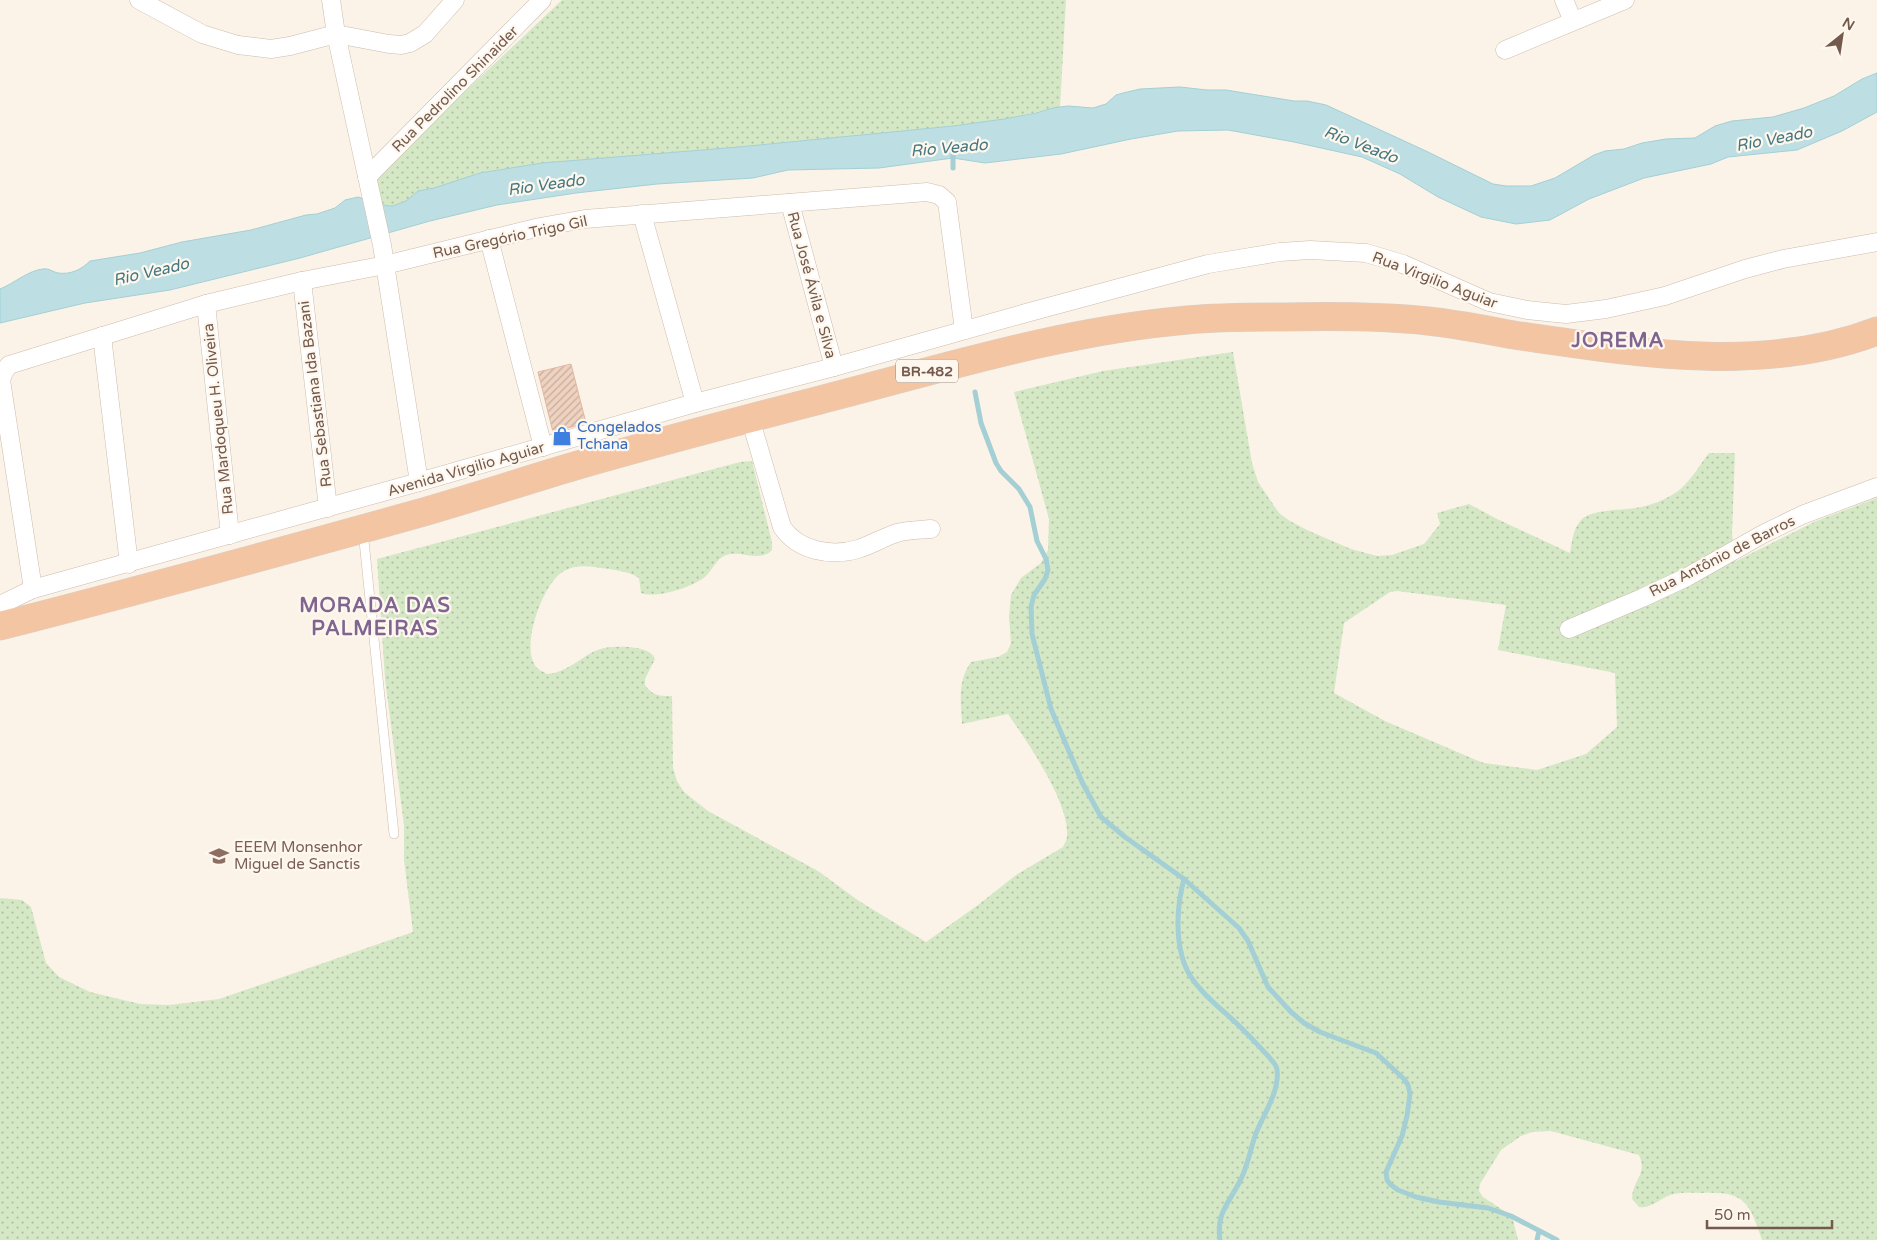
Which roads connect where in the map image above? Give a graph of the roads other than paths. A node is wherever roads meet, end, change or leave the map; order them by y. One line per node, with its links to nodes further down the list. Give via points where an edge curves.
1 (139, 0): 8 (street, via 202,34 238,45 290,46)
2 (331, 0): 8 (street)
3 (455, 0): 8 (street, via 418,40 400,45)
4 (542, 0): 10 (street, Rua Pedrolino Shinaider)
5 (1564, 0): 7 (street)
6 (1625, 0): 7 (street)
7 (1572, 21): 9 (street)
8 (336, 34): 10 (street)
9 (1505, 50)
10 (368, 178): 15 (street)
11 (790, 203): 12 (street, Rua Gregório Trigo Gil); 18 (street, Rua Gregório Trigo Gil, via 927,192 938,195 947,202); 21 (street, Rua José Ávila e Silva)
12 (642, 214): 13 (street, Rua Gregório Trigo Gil, via 585,219); 22 (street)
13 (489, 239): 15 (street, Rua Gregório Trigo Gil); 24 (street)
14 (1877, 242): 18 (street, Rua Virgilio Aguiar, via 1745,269 1665,296 1566,314 1489,302 1403,264 1366,253 1280,252 1190,267)
15 (385, 265): 16 (street, Rua Gregório Trigo Gil); 25 (street)
16 (302, 281): 17 (street, Rua Gregório Trigo Gil); 27 (street, Rua Sebastiana Ida Bazani)
17 (206, 304): 20 (street, Rua Gregório Trigo Gil); 30 (street, Rua Mardoqueu H. Oliveira)
18 (964, 330): 21 (street, Avenida Virgilio Aguiar)
19 (1877, 331): 23 (highway, BR-482, via 1810,350 1767,356 1722,356 1644,352 1393,318 1302,316 1188,320 1122,328 1008,350)
20 (102, 336): 31 (street); 32 (street, Rua Gregório Trigo Gil, via 9,365 1,380)
21 (834, 367): 22 (street, Avenida Virgilio Aguiar)
22 (695, 403): 24 (street, Avenida Virgilio Aguiar)
23 (750, 418): 28 (highway, BR-482); 29 (street, via 782,527 796,542 809,548 843,552 898,533)
24 (543, 447): 25 (street, Avenida Virgilio Aguiar)
25 (419, 482): 27 (street, Avenida Virgilio Aguiar)
26 (1877, 487): 35 (street, Rua Antônio de Barros, via 1802,515 1687,577)
27 (328, 508): 30 (street, Avenida Virgilio Aguiar)
28 (362, 528): 34 (highway, BR-482); 36 (lane)
29 (932, 529)
30 (230, 535): 31 (street, Avenida Virgilio Aguiar)
31 (129, 564): 32 (street, Avenida Virgilio Aguiar)
32 (33, 589): 33 (street, Avenida Virgilio Aguiar)
33 (0, 606)
34 (0, 626)
35 (1568, 629)
36 (394, 834)

